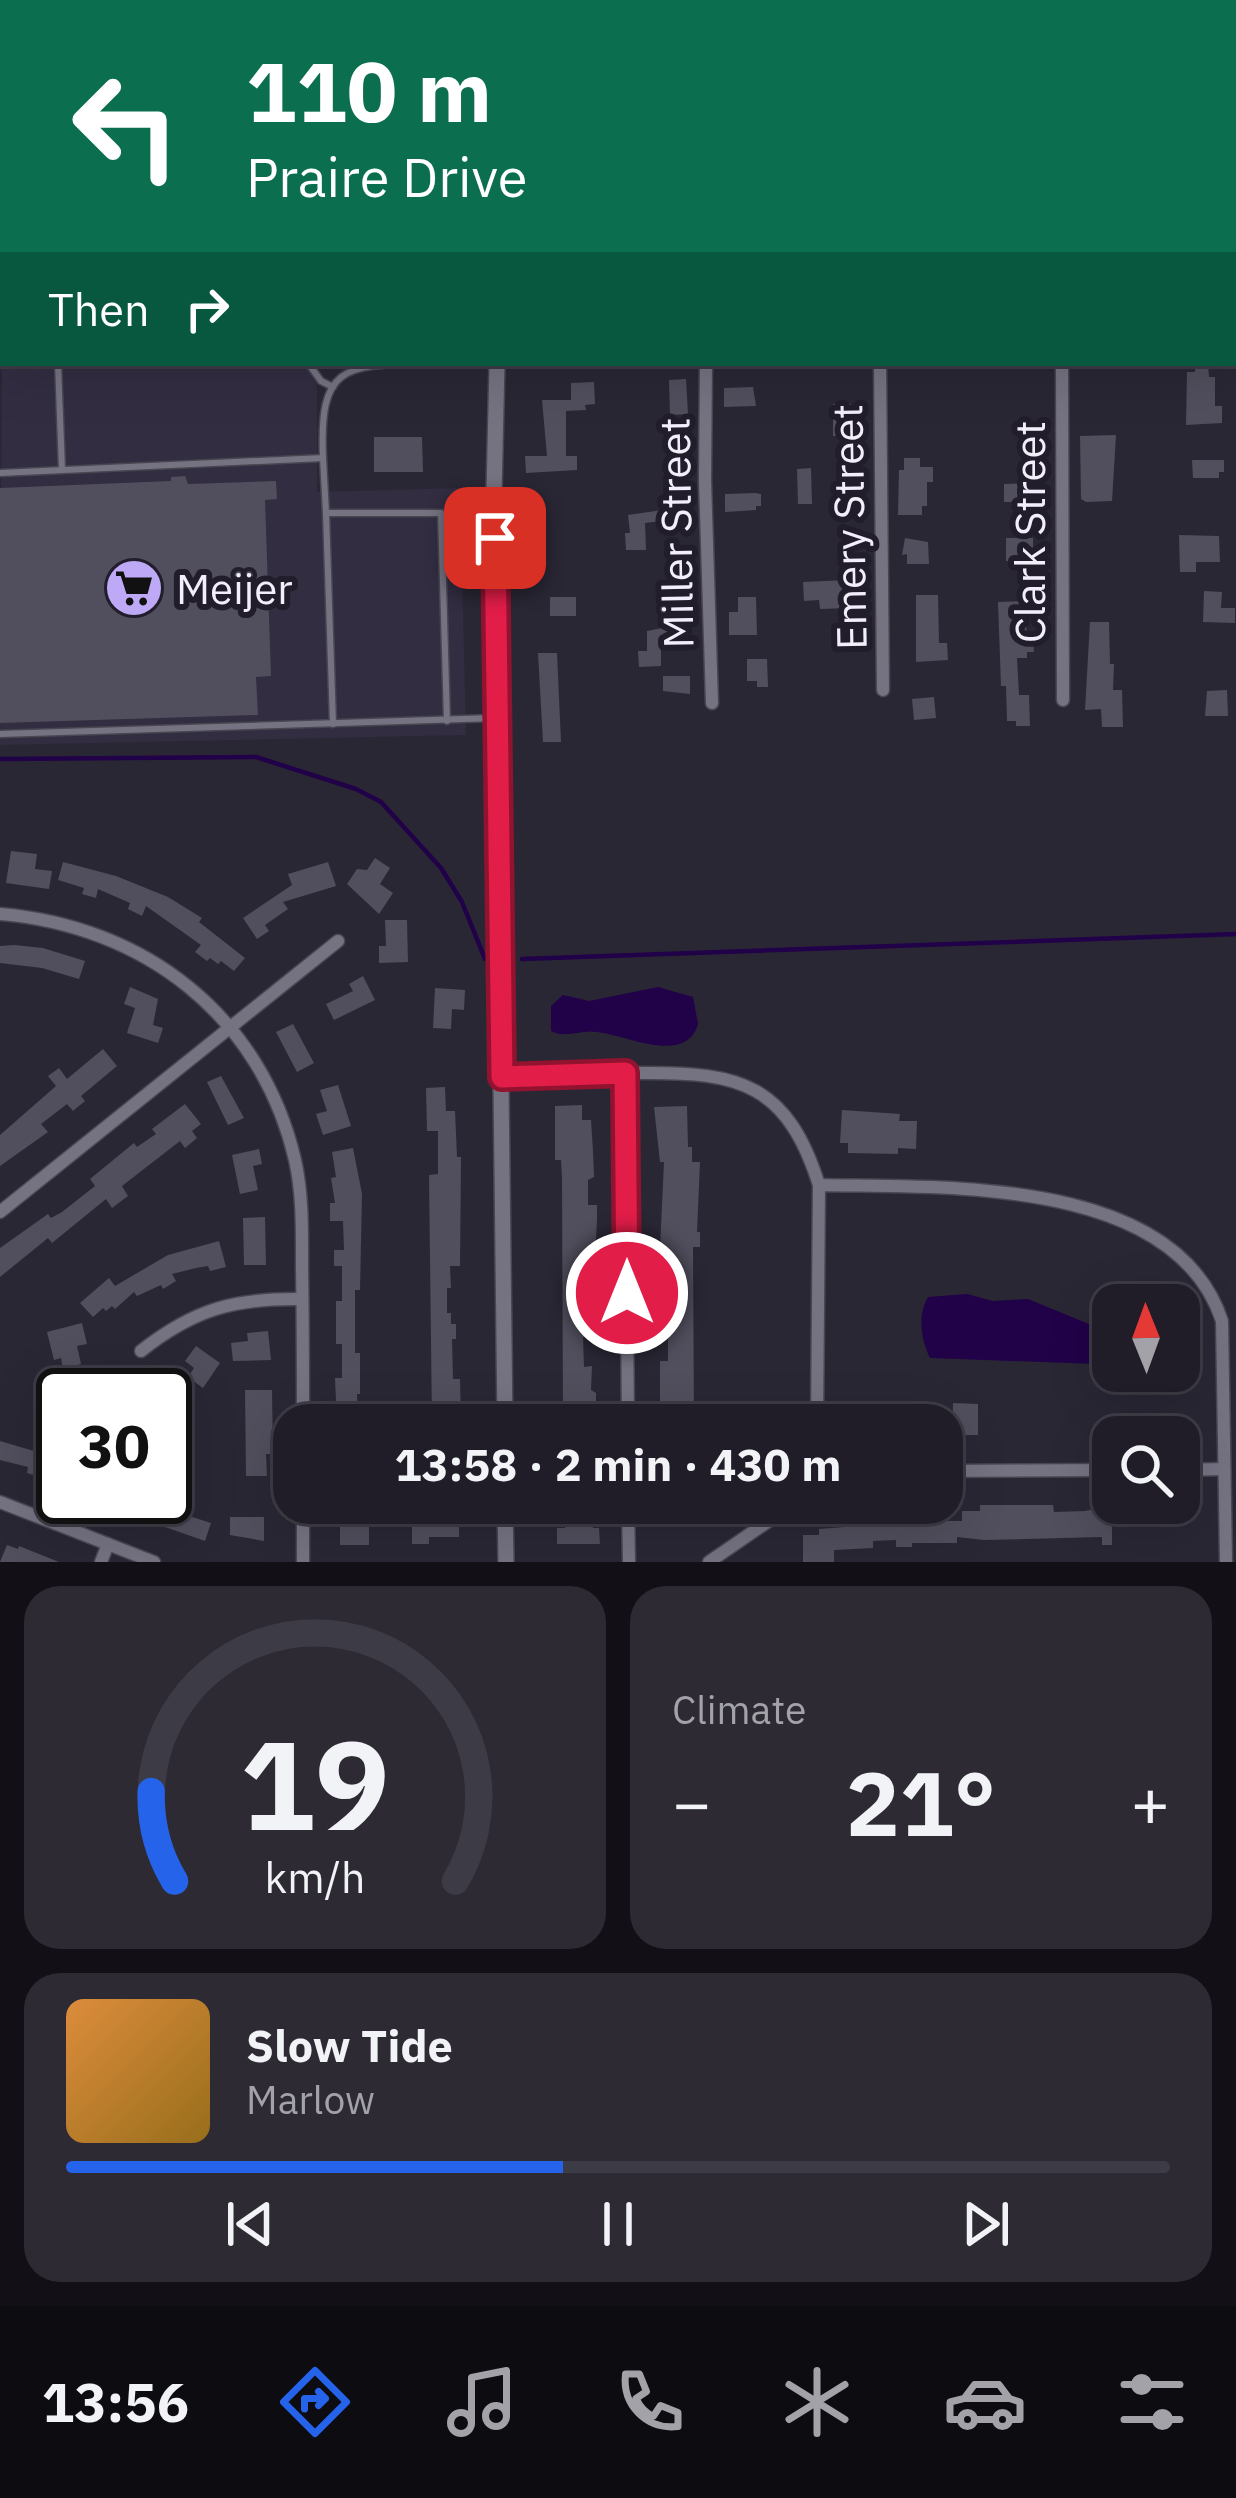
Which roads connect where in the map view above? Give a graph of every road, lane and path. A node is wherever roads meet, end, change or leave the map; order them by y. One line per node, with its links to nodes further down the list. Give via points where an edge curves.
1 (58, 366): 10 (lane)
2 (310, 366): 8 (lane)
3 (360, 366): 8 (lane)
4 (497, 366): 16 (street)
5 (706, 366): 15 (street, Miller Street)
6 (880, 366): 13 (street, Emery Street)
7 (1062, 366): 14 (street, Clark Street)
8 (333, 387): 9 (lane, via 321,412)
9 (323, 458): 10 (lane); 12 (lane)
10 (62, 470): 11 (lane)
11 (0, 473)
12 (326, 513): 17 (lane, via 441,514); 18 (lane)
13 (883, 690)
14 (1063, 700)
15 (712, 703)
16 (498, 718): 17 (lane); 24 (street)
17 (447, 722): 18 (lane)
18 (333, 724): 19 (lane)
19 (0, 734)
20 (0, 914): 22 (street, via 119,942 190,988)
21 (338, 941): 22 (street)
22 (231, 1027): 26 (street); 27 (street, via 276,1103 295,1159)
23 (625, 1073): 24 (street); 25 (street, via 731,1078 762,1094 791,1121); 31 (street)
24 (502, 1077): 30 (street)
25 (819, 1185): 32 (street); 33 (street, via 1042,1196 1158,1240 1190,1264 1222,1321)
26 (0, 1212)
27 (302, 1299): 28 (street, via 209,1309); 29 (street)
28 (141, 1351)
29 (303, 1404)
30 (505, 1404)
31 (628, 1404)
32 (817, 1404)
33 (1224, 1469): 35 (street); 49 (street)
34 (1092, 1470): 36 (street)
35 (1200, 1470)
36 (963, 1472)
37 (0, 1502): 42 (street)
38 (303, 1524): 45 (street)
39 (505, 1524): 46 (street)
40 (628, 1524): 47 (street)
41 (764, 1524): 48 (street)
42 (108, 1544): 43 (street); 44 (street)
43 (101, 1562)
44 (154, 1562)
45 (304, 1562)
46 (506, 1562)
47 (629, 1562)
48 (709, 1562)
49 (1226, 1562)

